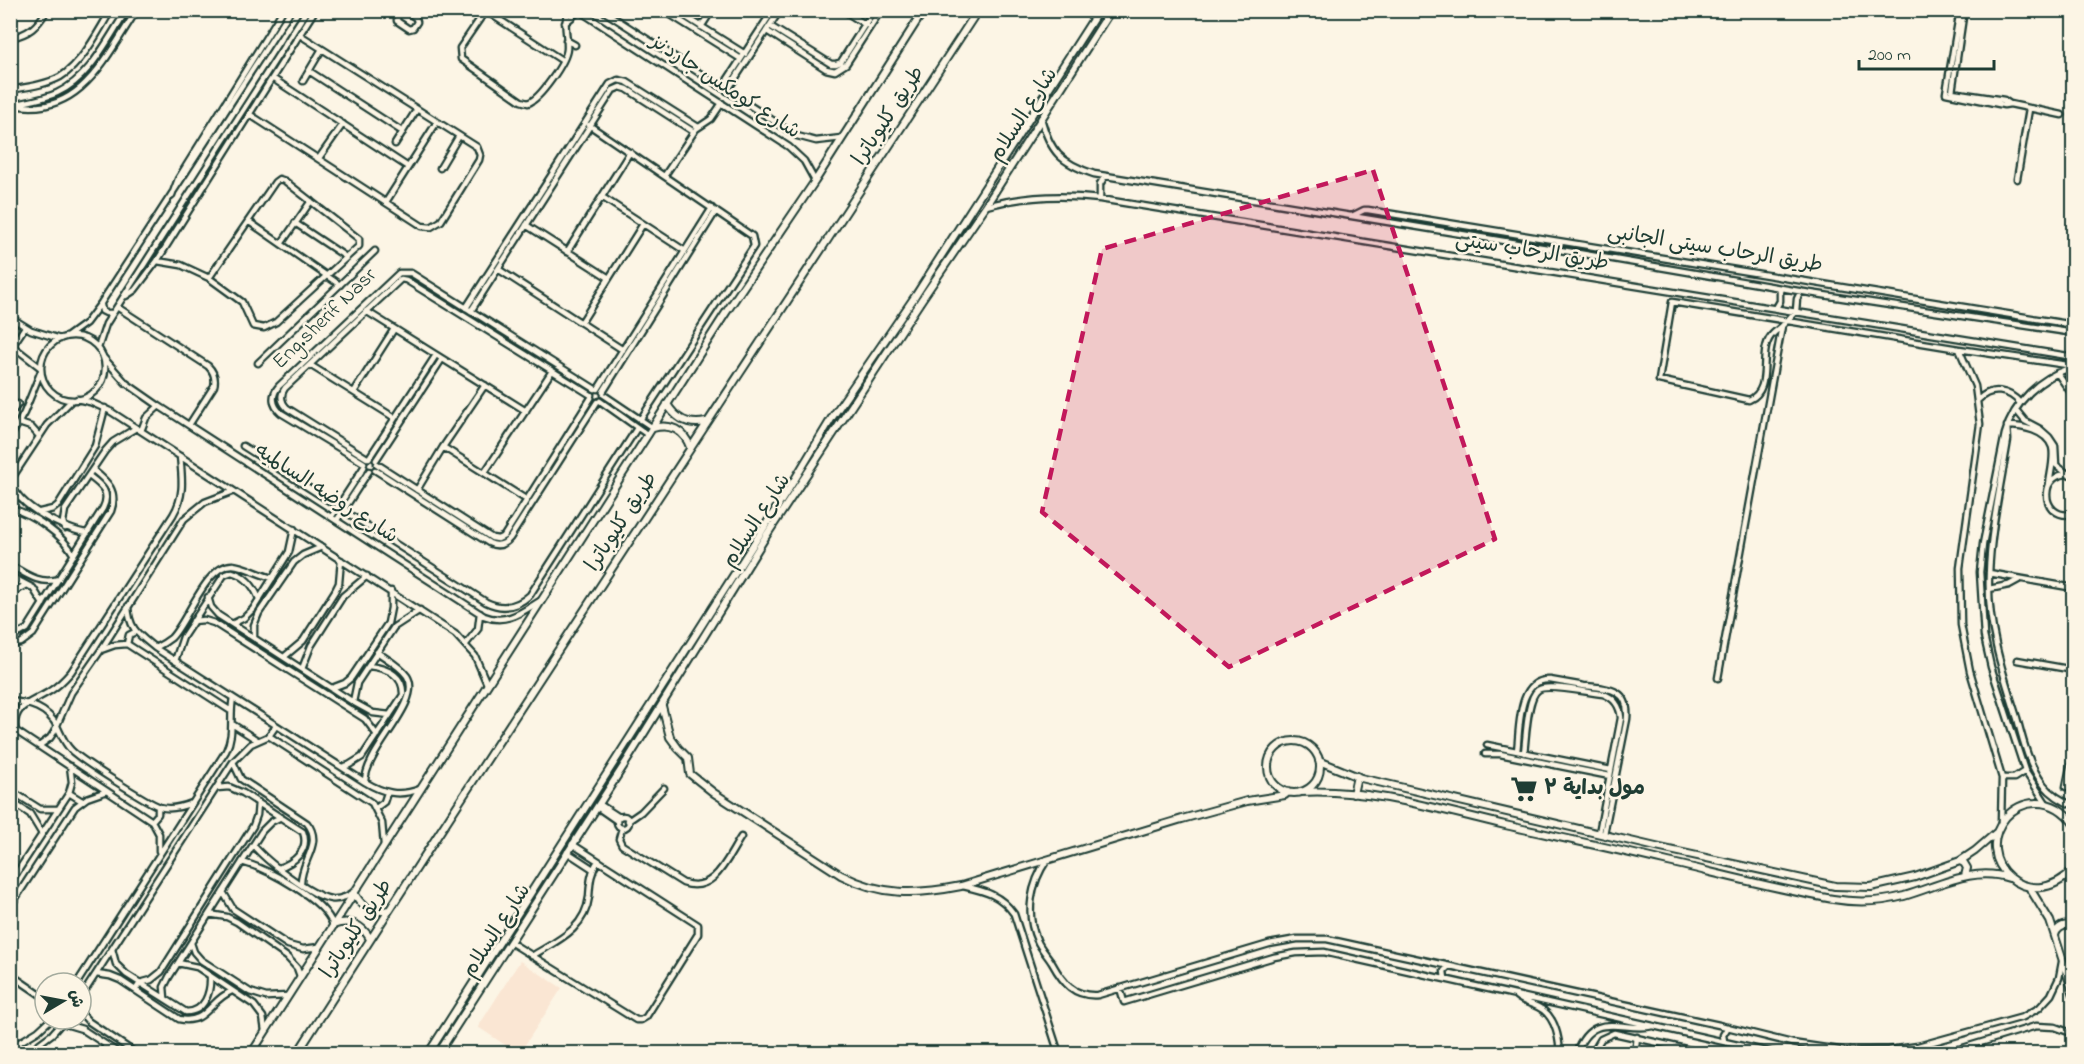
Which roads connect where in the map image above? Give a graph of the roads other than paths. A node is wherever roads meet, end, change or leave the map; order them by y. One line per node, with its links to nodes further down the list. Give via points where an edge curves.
1 (47, 10): 33 (street, via 30,32)
2 (111, 10): 43 (street, via 68,71 41,84)
3 (127, 10): 46 (street, via 76,81 51,96)
4 (137, 10): 46 (street, via 84,86 65,99 43,106)
5 (283, 10): 71 (street, via 178,179)
6 (291, 10): 71 (street)
7 (307, 10): 99 (street)
8 (315, 10): 32 (street)
9 (569, 10): 27 (street)
10 (602, 10): 44 (street, شارع كومكس جاردنز)
11 (663, 10): 38 (street)
12 (675, 10): 29 (street)
13 (712, 10): 29 (street)
14 (773, 10): 37 (street)
15 (780, 10): 30 (street)
16 (843, 10): 28 (street)
17 (874, 10): 28 (street)
18 (881, 10): 28 (street)
19 (924, 10): 59 (main road, طريق كليوباترا)
20 (978, 10): 165 (main road, طريق كليوباترا)
21 (1099, 10): 98 (main road, شارع السلام)
22 (1111, 10): 51 (main road, شارع السلام)
23 (1945, 10): 26 (street)
24 (486, 11): 39 (street); 39 (street, via 460,48 460,55 464,62 521,102 537,98)
25 (579, 11): 27 (street); 45 (street, شارع كومكس جاردنز)
26 (1962, 11): 47 (street, via 1951,91 1974,98 2004,100)
27 (565, 23): 34 (street)
28 (867, 26): 30 (street, via 846,64 835,71 826,69)
29 (701, 27): 37 (street)
30 (768, 29): 44 (street)
31 (10, 31): 33 (street)
32 (300, 35): 36 (street); 41 (street)
33 (11, 38)
34 (566, 40): 35 (street); 39 (street)
35 (575, 45)
36 (322, 49): 40 (street); 48 (street)
37 (745, 54): 38 (street)
38 (741, 59): 44 (street)
39 (563, 61)
40 (309, 71): 42 (street); 56 (street)
41 (272, 78): 49 (street); 53 (street)
42 (303, 81)
43 (10, 90)
44 (725, 90): 58 (street, شارع كومكس جاردنز)
45 (722, 104): 55 (street, via 711,119); 61 (street, شارع كومكس جاردنز)
46 (12, 105)
47 (2029, 109): 50 (street); 68 (street)
48 (417, 110): 52 (street); 56 (street)
49 (249, 114): 63 (street); 88 (street)
50 (2062, 115)
51 (1041, 118): 67 (street, طريق الرحاب سيتى, via 1054,151 1079,169); 75 (main road, شارع السلام)
52 (437, 122): 57 (street); 64 (street)
53 (343, 124): 63 (street); 64 (street)
54 (590, 125): 55 (street, via 610,93 623,87); 62 (street); 81 (street)
55 (696, 129): 66 (street); 105 (street, via 627,82 618,80 610,84)
56 (402, 132): 60 (street)
57 (459, 136): 65 (street); 74 (street, via 477,147 480,155 439,223 423,226)
58 (796, 136): 59 (street, شارع كومكس جاردنز, via 816,141); 61 (street)
59 (842, 138): 69 (main road, طريق كليوباترا)
60 (395, 144)
61 (789, 147): 69 (street, شارع كومكس جاردنز)
62 (630, 152): 66 (street); 70 (street)
63 (319, 158): 74 (street)
64 (408, 167): 74 (street)
65 (440, 168)
66 (665, 175): 76 (street)
67 (1106, 176): 72 (street, via 1100,184); 77 (street, طريق الرحاب سيتى)
68 (2018, 179)
69 (815, 181): 155 (main road, طريق كليوباترا)
70 (602, 197): 80 (street); 86 (street)
71 (171, 198): 101 (street)
72 (1100, 200): 75 (street, طريق الرحاب سيتى, via 1042,196); 102 (street, طريق الرحاب سيتى)
73 (311, 201): 78 (street, via 285,181 277,180); 79 (street); 87 (street, via 358,237 358,246)
74 (386, 202)
75 (985, 207): 98 (main road, شارع السلام)
76 (714, 210): 83 (street); 164 (street, via 752,236 754,246)
77 (1352, 217): 93 (street, طريق الرحاب سيتى الجانبى, via 1368,210); 95 (street, طريق الرحاب سيتى)
78 (248, 221): 82 (street); 91 (street)
79 (295, 223): 82 (street); 87 (street)
80 (643, 224): 85 (street); 92 (street)
81 (526, 225): 86 (street); 89 (street)
82 (281, 244): 90 (street)
83 (691, 247): 85 (street); 132 (street)
84 (375, 251): 94 (street)
85 (685, 251): 132 (street)
86 (567, 252): 92 (street)
87 (346, 257): 90 (street)
88 (157, 261): 91 (street, via 181,265); 99 (street)
89 (498, 269): 105 (street); 115 (street)
90 (326, 275): 91 (street, via 272,325 261,329 251,324 242,302); 94 (street)
91 (209, 278)
92 (609, 278): 115 (street)
93 (1812, 282): 97 (street); 100 (street, طريق الرحاب سيتى الجانبى)
94 (340, 285): 137 (street)
95 (1780, 288): 96 (street, طريق الرحاب سيتى); 104 (street)
96 (1801, 291): 97 (street, طريق الرحاب سيتى); 108 (street)
97 (1810, 293): 106 (street, طريق الرحاب سيتى)
98 (919, 297): 272 (main road, شارع السلام); 427 (main road, شارع السلام, via 833,416)
99 (124, 298): 103 (street)
100 (1922, 300): 106 (street); 111 (street, طريق الرحاب سيتى الجانبى)
101 (101, 303): 110 (street, via 106,314); 122 (street, via 86,323)
102 (1740, 303): 104 (street, طريق الرحاب سيتى); 109 (street)
103 (117, 307): 110 (street); 167 (street, via 213,372 214,386)
104 (1776, 308): 108 (street, طريق الرحاب سيتى)
105 (468, 310): 123 (street, Eng.sherif Nasr, via 411,273 401,272); 126 (street, Eng.sherif Nasr)
106 (1920, 310): 114 (street, طريق الرحاب سيتى)
107 (366, 311): 120 (street); 127 (street); 129 (street, via 404,279)
108 (1796, 311): 113 (street); 119 (street, طريق الرحاب سيتى)
109 (1738, 312): 113 (street); 117 (street, via 1672,302 1659,380 1754,398 1761,389 1768,341)
110 (113, 313): 130 (street)
111 (2002, 313): 114 (street); 116 (street, طريق الرحاب سيتى الجانبى)
112 (10, 317): 118 (street)
113 (1789, 320): 117 (street); 124 (street)
114 (2001, 321): 121 (street, طريق الرحاب سيتى)
115 (581, 323): 132 (street)
116 (2073, 325)
117 (1782, 326): 262 (street)
118 (24, 327): 125 (street); 128 (street)
119 (1894, 327): 124 (street); 135 (street, طريق الرحاب سيتى)
120 (394, 329): 133 (street); 147 (street)
121 (2073, 333)
122 (68, 336): 125 (street); 130 (street, via 85,338)
123 (331, 336): 127 (street); 183 (street, Eng.sherif Nasr, via 276,388 273,402 281,413)
124 (1893, 338): 131 (street)
125 (60, 339): 140 (street, via 48,347)
126 (515, 339): 129 (street); 146 (street, Eng.sherif Nasr)
127 (336, 340): 138 (street)
128 (12, 345): 140 (street)
129 (511, 345): 142 (street)
130 (98, 348): 134 (street)
131 (1959, 349): 139 (street); 151 (street)
132 (625, 351): 146 (street)
133 (436, 355): 136 (street); 162 (street)
134 (103, 357): 150 (street, via 104,376 100,384 94,392); 156 (street, شارع روضه السالميه, via 126,382)
135 (2073, 357)
136 (442, 359): 144 (street); 184 (street)
137 (258, 363)
138 (310, 365): 147 (street); 183 (street, via 285,388 283,404)
139 (2073, 366): 141 (street)
140 (41, 369): 150 (street, via 51,391); 166 (street)
141 (2067, 369): 143 (street); 145 (street)
142 (552, 371): 148 (street); 159 (street)
143 (2057, 373): 149 (street); 153 (street, via 2032,389)
144 (484, 386): 159 (street); 178 (street)
145 (2073, 389)
146 (600, 391): 148 (street); 152 (street); 160 (street, Eng.sherif Nasr)
147 (354, 393): 162 (street)
148 (591, 396): 152 (street); 181 (street)
149 (2073, 398)
150 (75, 399): 157 (street); 173 (street, via 54,416)
151 (1978, 400): 153 (street, via 1989,392 2003,391); 299 (street, via 1979,429 1959,598 1970,671)
152 (598, 402): 163 (street); 182 (street)
153 (2020, 403): 158 (street)
154 (18, 404): 161 (street)
155 (668, 404): 165 (main road, via 686,422); 170 (main road, طريق كليوباترا)
156 (159, 406): 167 (street, شارع روضه السالميه); 171 (street)
157 (105, 408): 171 (street); 175 (street)
158 (2016, 410): 168 (street); 188 (street, via 2049,437 2055,446 2056,465)
159 (526, 411): 186 (street)
160 (628, 412): 163 (street); 164 (street, Eng.sherif Nasr)
161 (10, 415)
162 (395, 418): 183 (street)
163 (624, 418): 169 (street)
164 (640, 420): 170 (street, Eng.sherif Nasr)
165 (706, 422): 179 (main road, طريق كليوباترا)
166 (19, 423): 173 (street); 174 (street)
167 (189, 425): 203 (street, شارع روضه السالميه)
168 (2007, 426): 191 (street, via 2022,426 2048,441 2052,448); 215 (street); 296 (street, via 1983,544 1981,608 1991,667)
169 (637, 428): 172 (street); 197 (street, via 533,591 515,605 500,607 486,602 349,514)
170 (653, 428): 172 (main road, طريق كليوباترا); 179 (main road, via 676,429)
171 (138, 430): 177 (street); 180 (street)
172 (648, 435): 231 (main road, طريق كليوباترا)
173 (39, 436): 187 (street)
174 (10, 438)
175 (97, 440): 177 (street); 194 (street)
176 (243, 446): 197 (street, via 331,502)
177 (109, 447): 185 (street)
178 (443, 447): 186 (street); 192 (street)
179 (690, 447): 367 (main road, طريق كليوباترا)
180 (180, 456): 193 (street); 206 (street, via 183,488)
181 (554, 456): 182 (street); 195 (street)
182 (560, 460): 204 (street, via 503,544 489,543)
183 (366, 462): 184 (street); 184 (street); 197 (street)
184 (374, 466): 192 (street); 197 (street); 204 (street)
185 (93, 470): 189 (street); 249 (street, via 114,494 111,512 33,634 21,643)
186 (485, 472): 195 (street)
187 (15, 474): 190 (street); 196 (street, via 12,486)
188 (2072, 475): 191 (street, via 2057,477)
189 (89, 476): 198 (street); 210 (street, via 100,484 106,502)
190 (10, 480)
191 (2049, 485): 202 (street, via 2047,500 2053,509)
192 (417, 490): 204 (street)
193 (234, 491): 207 (street, via 197,507); 209 (street)
194 (62, 500): 198 (street); 201 (street, via 53,509)
195 (527, 500): 204 (street, via 504,536 498,539)
196 (23, 503): 200 (street); 201 (street)
197 (343, 504): 203 (street); 205 (street)
198 (69, 505): 208 (street, via 63,516)
199 (10, 508): 200 (street)
200 (18, 510): 212 (street, via 61,537)
201 (40, 512): 208 (street)
202 (2073, 514)
203 (332, 516): 205 (street, شارع روضه السالميه)
204 (453, 516)
205 (337, 520): 237 (street, شارع روضه السالميه)
206 (169, 521): 207 (street); 271 (street, via 71,672 51,691)
207 (178, 527): 233 (street)
208 (65, 528): 210 (street)
209 (294, 529): 211 (street); 219 (street, via 289,552)
210 (88, 533): 212 (street)
211 (322, 547): 213 (street); 236 (street, via 294,562)
212 (74, 555): 220 (street)
213 (342, 560): 217 (street); 225 (street)
214 (10, 565): 218 (street)
215 (1989, 573): 221 (street); 224 (street)
216 (10, 576): 222 (street)
217 (367, 576): 226 (street); 228 (street)
218 (32, 578): 220 (street, via 45,582); 222 (street)
219 (273, 578): 230 (street); 245 (street, via 235,565 222,567 212,575)
220 (59, 579): 232 (street)
221 (2021, 579): 223 (street); 224 (street)
222 (27, 585): 227 (street); 232 (street)
223 (2073, 588)
224 (1989, 589): 321 (street, via 1995,645 2027,753 2044,786)
225 (335, 591): 228 (street); 255 (street, via 303,641)
226 (391, 591): 235 (street); 241 (street)
227 (10, 594)
228 (343, 596): 259 (street, via 311,645)
229 (208, 597): 230 (street, via 220,579 232,572 252,585); 238 (street); 239 (street)
230 (259, 599): 234 (street)
231 (542, 599): 237 (street, شارع روضه السالميه, via 522,614 509,618 492,619); 264 (main road, طريق كليوباترا)
232 (43, 604): 246 (street, via 27,629)
233 (128, 606): 244 (street); 253 (street)
234 (253, 609): 236 (street); 242 (street)
235 (420, 610): 243 (street); 251 (street)
236 (259, 613): 248 (street)
237 (480, 614): 251 (street, via 478,629)
238 (218, 615): 240 (street); 242 (street)
239 (193, 621): 240 (street); 247 (street)
240 (214, 623): 276 (street)
241 (388, 623): 243 (street); 261 (street)
242 (232, 624): 248 (street)
243 (394, 627): 254 (street)
244 (135, 632): 250 (street, via 129,635); 252 (street)
245 (175, 632): 247 (street); 252 (street)
246 (10, 635)
247 (183, 637): 257 (street)
248 (254, 638): 255 (street)
249 (10, 644)
250 (127, 644): 253 (street); 273 (street)
251 (466, 644): 264 (street)
252 (155, 648): 257 (street)
253 (101, 650): 278 (street, via 71,693)
254 (377, 652): 258 (street); 300 (street, via 406,676 411,687 405,706 369,762)
255 (284, 657): 259 (street)
256 (2017, 660): 260 (street)
257 (175, 661): 268 (street)
258 (369, 666): 263 (street); 275 (street, via 394,674 402,684 403,695)
259 (302, 669): 266 (street)
260 (2073, 670)
261 (351, 678): 263 (street); 266 (street)
262 (1718, 678)
263 (357, 683): 270 (street)
264 (487, 684): 305 (main road, طريق كليوباترا)
265 (1573, 684): 267 (street); 289 (street, via 1542,680 1530,688 1523,704); 324 (street, via 1614,690 1627,705 1624,741)
266 (332, 688): 270 (street)
267 (1572, 691): 290 (street, via 1544,687 1535,692); 297 (street, via 1603,694 1617,703 1621,718)
268 (233, 698): 273 (street); 279 (street)
269 (10, 701): 271 (street)
270 (353, 702): 274 (street)
271 (28, 704): 278 (street, via 42,709); 281 (street, via 16,715)
272 (662, 705): 320 (main road, شارع السلام); 362 (main road, via 670,737 688,758 690,774 714,794 841,875 875,888 900,892)
273 (231, 711): 277 (street)
274 (368, 711): 275 (street); 276 (street)
275 (390, 715): 282 (street)
276 (364, 719): 282 (street)
277 (232, 724): 284 (street); 315 (street, via 229,745)
278 (56, 726): 286 (street, via 50,738); 322 (street, via 73,753)
279 (276, 726): 283 (street); 295 (street)
280 (10, 727): 281 (street)
281 (16, 731): 286 (street)
282 (377, 735): 295 (street, via 362,757)
283 (268, 736): 284 (street); 323 (street)
284 (257, 740): 293 (street)
285 (1487, 745): 288 (street)
286 (39, 746): 294 (street)
287 (2073, 748): 302 (street)
288 (1506, 752): 289 (street); 291 (street); 297 (street)
289 (1517, 752): 290 (street)
290 (1524, 753): 297 (street)
291 (1485, 754)
292 (1319, 761): 298 (main road); 309 (main road, via 1313,749 1300,742 1286,742 1273,751 1269,772 1276,785); 310 (main road, via 1318,777)
293 (233, 762): 301 (street); 303 (street)
294 (70, 766): 307 (street); 311 (street)
295 (342, 767): 300 (street)
296 (2025, 771): 299 (street, via 2014,778); 318 (street)
297 (1611, 773): 324 (street)
298 (1357, 776): 313 (main road); 339 (main road)
299 (2002, 778): 332 (street)
300 (365, 782): 312 (street)
301 (247, 784): 308 (street, via 242,786); 361 (street, via 312,830 313,846)
302 (2066, 787)
303 (217, 788): 308 (street); 379 (street)
304 (664, 788): 331 (street)
305 (420, 789): 312 (street); 342 (main road, طريق كليوباترا)
306 (10, 790): 319 (street)
307 (107, 791): 314 (street); 330 (street)
308 (242, 792): 316 (street)
309 (1288, 792): 310 (main road); 347 (main road)
310 (1300, 792): 313 (main road)
311 (69, 793): 314 (street); 325 (street)
312 (387, 793): 323 (street)
313 (1353, 794): 354 (main road, via 1417,804)
314 (82, 801): 366 (street)
315 (194, 802): 322 (street, via 177,808); 345 (street)
316 (258, 802): 328 (street); 334 (street)
317 (11, 803): 326 (street)
318 (2046, 803): 327 (main road); 332 (main road, via 2020,806)
319 (34, 806): 325 (street); 326 (street)
320 (598, 806): 329 (street); 341 (main road, شارع السلام)
321 (2073, 806)
322 (158, 807): 330 (street, via 159,814)
323 (376, 808): 342 (street)
324 (1606, 808): 339 (street)
325 (58, 810): 338 (street)
326 (30, 814): 338 (street)
327 (2071, 815): 333 (main road)
328 (282, 817): 336 (street); 352 (street, via 303,832 305,842 293,862)
329 (618, 819): 331 (street, via 625,817); 335 (street, via 617,825)
330 (152, 821): 345 (street, via 159,834)
331 (628, 821): 335 (street)
332 (2001, 823): 337 (main road)
333 (2073, 824)
334 (253, 826): 336 (street); 395 (street, via 161,972)
335 (622, 828): 340 (street, via 622,845 692,886 706,884 717,875)
336 (262, 831): 343 (street)
337 (1997, 832): 350 (main road); 359 (main road, via 1999,864)
338 (42, 834): 360 (street)
339 (1601, 834): 346 (main road)
340 (741, 837)
341 (572, 844): 344 (main road, شارع السلام); 348 (street)
342 (384, 845): 365 (main road, طريق كليوباترا)
343 (253, 846): 351 (street); 352 (street)
344 (567, 852): 353 (street); 374 (main road, شارع السلام)
345 (158, 855): 387 (street)
346 (1701, 856): 349 (main road); 354 (main road)
347 (1047, 860): 362 (main road); 375 (street, via 1038,874 1032,897)
348 (598, 861): 353 (street); 380 (street, via 699,927 646,1017 636,1020)
349 (1721, 861): 350 (main road, via 1810,882 1858,888 1911,879); 356 (main road)
350 (1960, 861): 358 (main road, via 1967,868)
351 (242, 862): 364 (street); 370 (street, via 268,872 312,899 325,910)
352 (279, 868): 361 (street)
353 (593, 869): 380 (street, via 587,907 580,922 567,935)
354 (1699, 869): 356 (main road)
355 (2073, 869): 363 (main road, via 2054,885)
356 (1718, 874): 358 (main road, via 1857,902 1903,896)
357 (2073, 875): 368 (main road)
358 (1965, 876): 359 (main road, via 1989,873)
359 (2009, 878): 363 (main road)
360 (10, 883)
361 (301, 884): 365 (street, via 329,899 342,899)
362 (961, 886): 377 (street, via 990,893 1006,904 1014,914)
363 (2029, 887): 372 (main road)
364 (223, 892): 369 (street); 378 (street, via 233,909 288,945 303,949)
365 (354, 892): 367 (main road, via 368,909); 370 (main road, طريق كليوباترا)
366 (10, 907)
367 (389, 910): 373 (main road, طريق كليوباترا)
368 (2073, 913)
369 (209, 914): 376 (street); 392 (street, via 237,922 287,957)
370 (333, 925): 373 (main road, via 356,924); 378 (main road, طريق كليوباترا)
371 (2073, 927): 372 (main road, via 2061,927)
372 (2055, 935): 381 (main road)
373 (370, 939): 426 (main road, طريق كليوباترا)
374 (510, 942): 380 (street); 428 (main road, شارع السلام)
375 (1037, 942): 377 (street); 396 (street, via 1070,988 1093,995)
376 (191, 943): 382 (street); 384 (street)
377 (1025, 946): 429 (street)
378 (319, 947): 392 (main road, طريق كليوباترا)
379 (112, 949): 390 (street); 395 (street, via 119,968)
380 (532, 956)
381 (2062, 959): 401 (main road); 404 (street, via 2051,995)
382 (201, 960): 386 (street); 402 (street, via 254,994)
383 (1424, 960): 385 (street); 388 (street, via 1426,968); 396 (street, via 1337,940 1287,940)
384 (178, 963): 386 (street); 403 (street, via 166,983)
385 (1449, 966): 394 (street, via 1444,970); 405 (street)
386 (197, 967): 391 (street)
387 (85, 971)
388 (1421, 973): 394 (street); 396 (street, via 1334,954 1296,953 1124,1002)
389 (10, 974): 398 (street)
390 (96, 974): 393 (street); 397 (street)
391 (210, 976): 399 (street); 403 (street, via 208,996 196,1010 186,1012)
392 (300, 976): 402 (main road, طريق كليوباترا)
393 (93, 979)
394 (1445, 979): 400 (street)
395 (140, 983): 397 (street); 403 (street)
396 (1120, 988)
397 (136, 989): 399 (street, via 187,1021 202,1016)
398 (33, 990)
399 (232, 991): 413 (street, via 259,1011)
400 (1514, 994): 407 (street); 430 (street, via 1550,1016)
401 (2073, 995)
402 (288, 996): 413 (main road, طريق كليوباترا)
403 (165, 998)
404 (2023, 1017): 408 (street, via 1932,1043 1874,1051 1805,1046); 409 (street)
405 (1709, 1023): 408 (street); 416 (street)
406 (93, 1024): 424 (street)
407 (1655, 1026): 416 (street); 431 (street, via 1602,1026 1586,1037)
408 (1728, 1028): 418 (street)
409 (2026, 1029): 414 (street, via 2055,1027); 436 (street)
410 (36, 1031): 417 (street)
411 (52, 1031): 421 (street)
412 (86, 1031): 419 (street)
413 (265, 1031): 425 (main road, طريق كليوباترا)
414 (2073, 1034)
415 (1637, 1037): 432 (street, via 1607,1035); 433 (street); 434 (street)
416 (1706, 1037): 418 (street)
417 (23, 1041): 420 (street); 421 (street, via 28,1044)
418 (1724, 1041): 435 (street)
419 (105, 1044): 422 (street); 423 (street)
420 (13, 1049)
421 (28, 1052)
422 (105, 1053)
423 (120, 1053)
424 (137, 1053)
425 (251, 1053)
426 (297, 1053)
427 (428, 1053)
428 (438, 1053)
429 (1059, 1053)
430 (1560, 1053)
431 (1576, 1053)
432 (1592, 1053)
433 (1635, 1053)
434 (1708, 1053)
435 (1779, 1053)
436 (1943, 1053)

